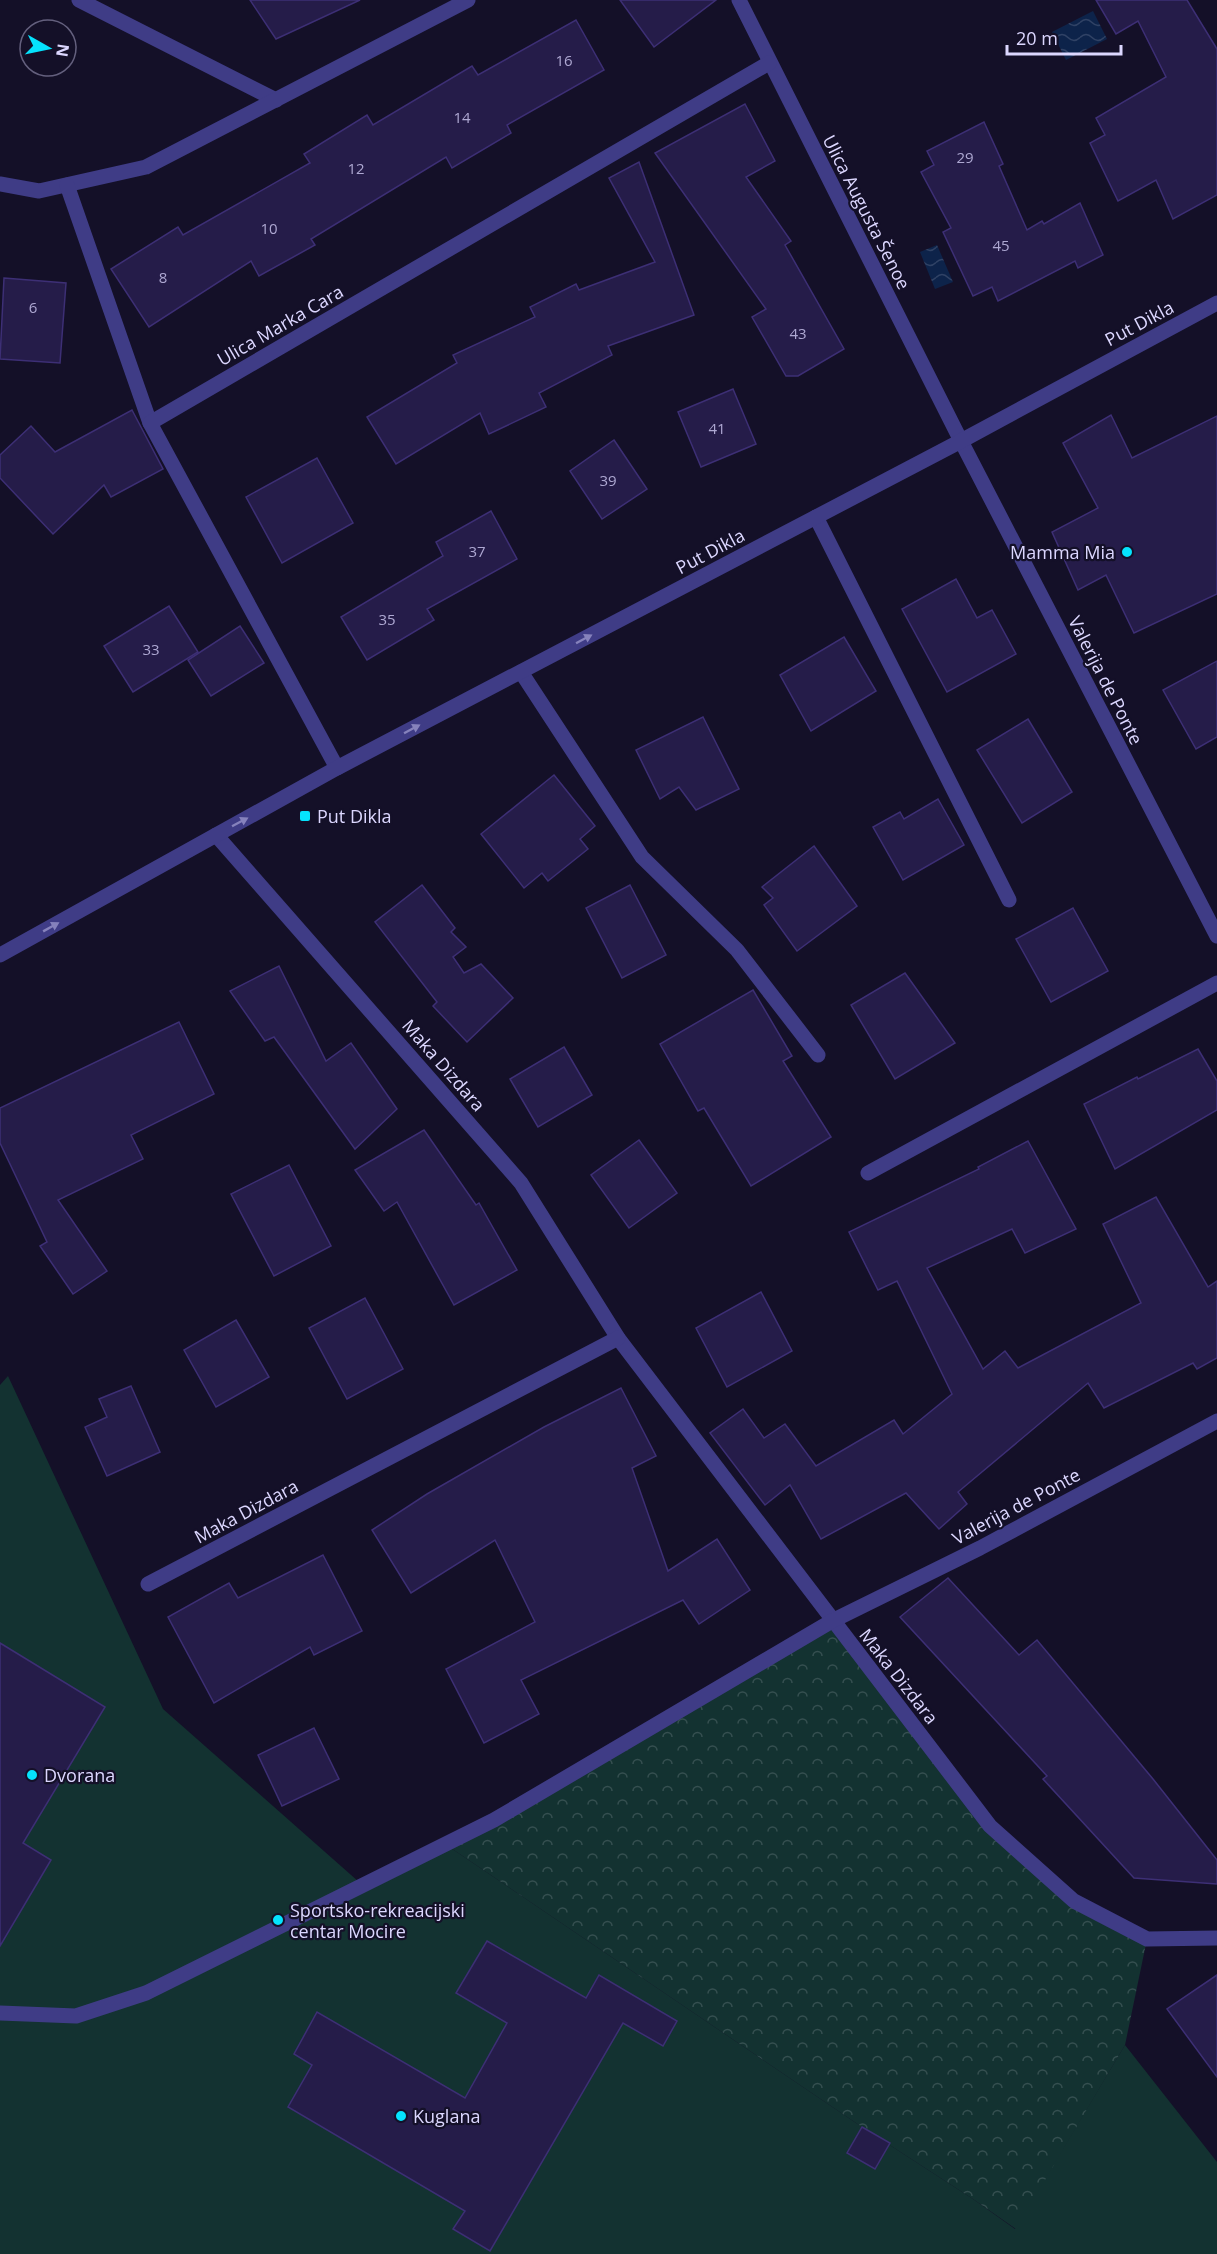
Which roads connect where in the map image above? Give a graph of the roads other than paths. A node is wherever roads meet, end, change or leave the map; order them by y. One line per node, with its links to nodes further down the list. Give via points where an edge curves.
1 (79, 0): 5 (street)
2 (468, 0): 5 (street)
3 (739, 0): 4 (street, Ulica Augusta Šenoe)
4 (769, 63): 9 (street, Ulica Marka Cara); 10 (street, Ulica Augusta Šenoe)
5 (276, 100): 7 (street, via 146,167)
6 (0, 184): 7 (street, via 39,191)
7 (67, 185): 9 (street)
8 (1217, 303): 10 (street, Put Dikla)
9 (150, 423): 13 (street)
10 (961, 441): 11 (street, Put Dikla); 16 (street, Valerija de Ponte)
11 (816, 517): 12 (street, Put Dikla, one-way to 11); 15 (street)
12 (521, 672): 13 (street, Put Dikla, one-way to 12); 19 (street, via 642,857 737,950)
13 (337, 768): 14 (street, Put Dikla, one-way to 13)
14 (216, 835): 17 (street, Put Dikla, one-way to 14); 21 (street, Maka Dizdara, via 521,1183)
15 (1009, 900)
16 (1217, 936)
17 (0, 955)
18 (1217, 983): 20 (street)
19 (818, 1055)
20 (868, 1173)
21 (618, 1338): 23 (street, Maka Dizdara); 24 (street, Maka Dizdara)
22 (1217, 1421): 24 (street, Valerija de Ponte)
23 (148, 1584)
24 (832, 1622): 25 (street, Maka Dizdara, via 990,1826 1074,1901 1147,1939); 26 (street, Valerija de Ponte, via 494,1820 146,1993 76,2016)
25 (1217, 1938)
26 (0, 2013)

